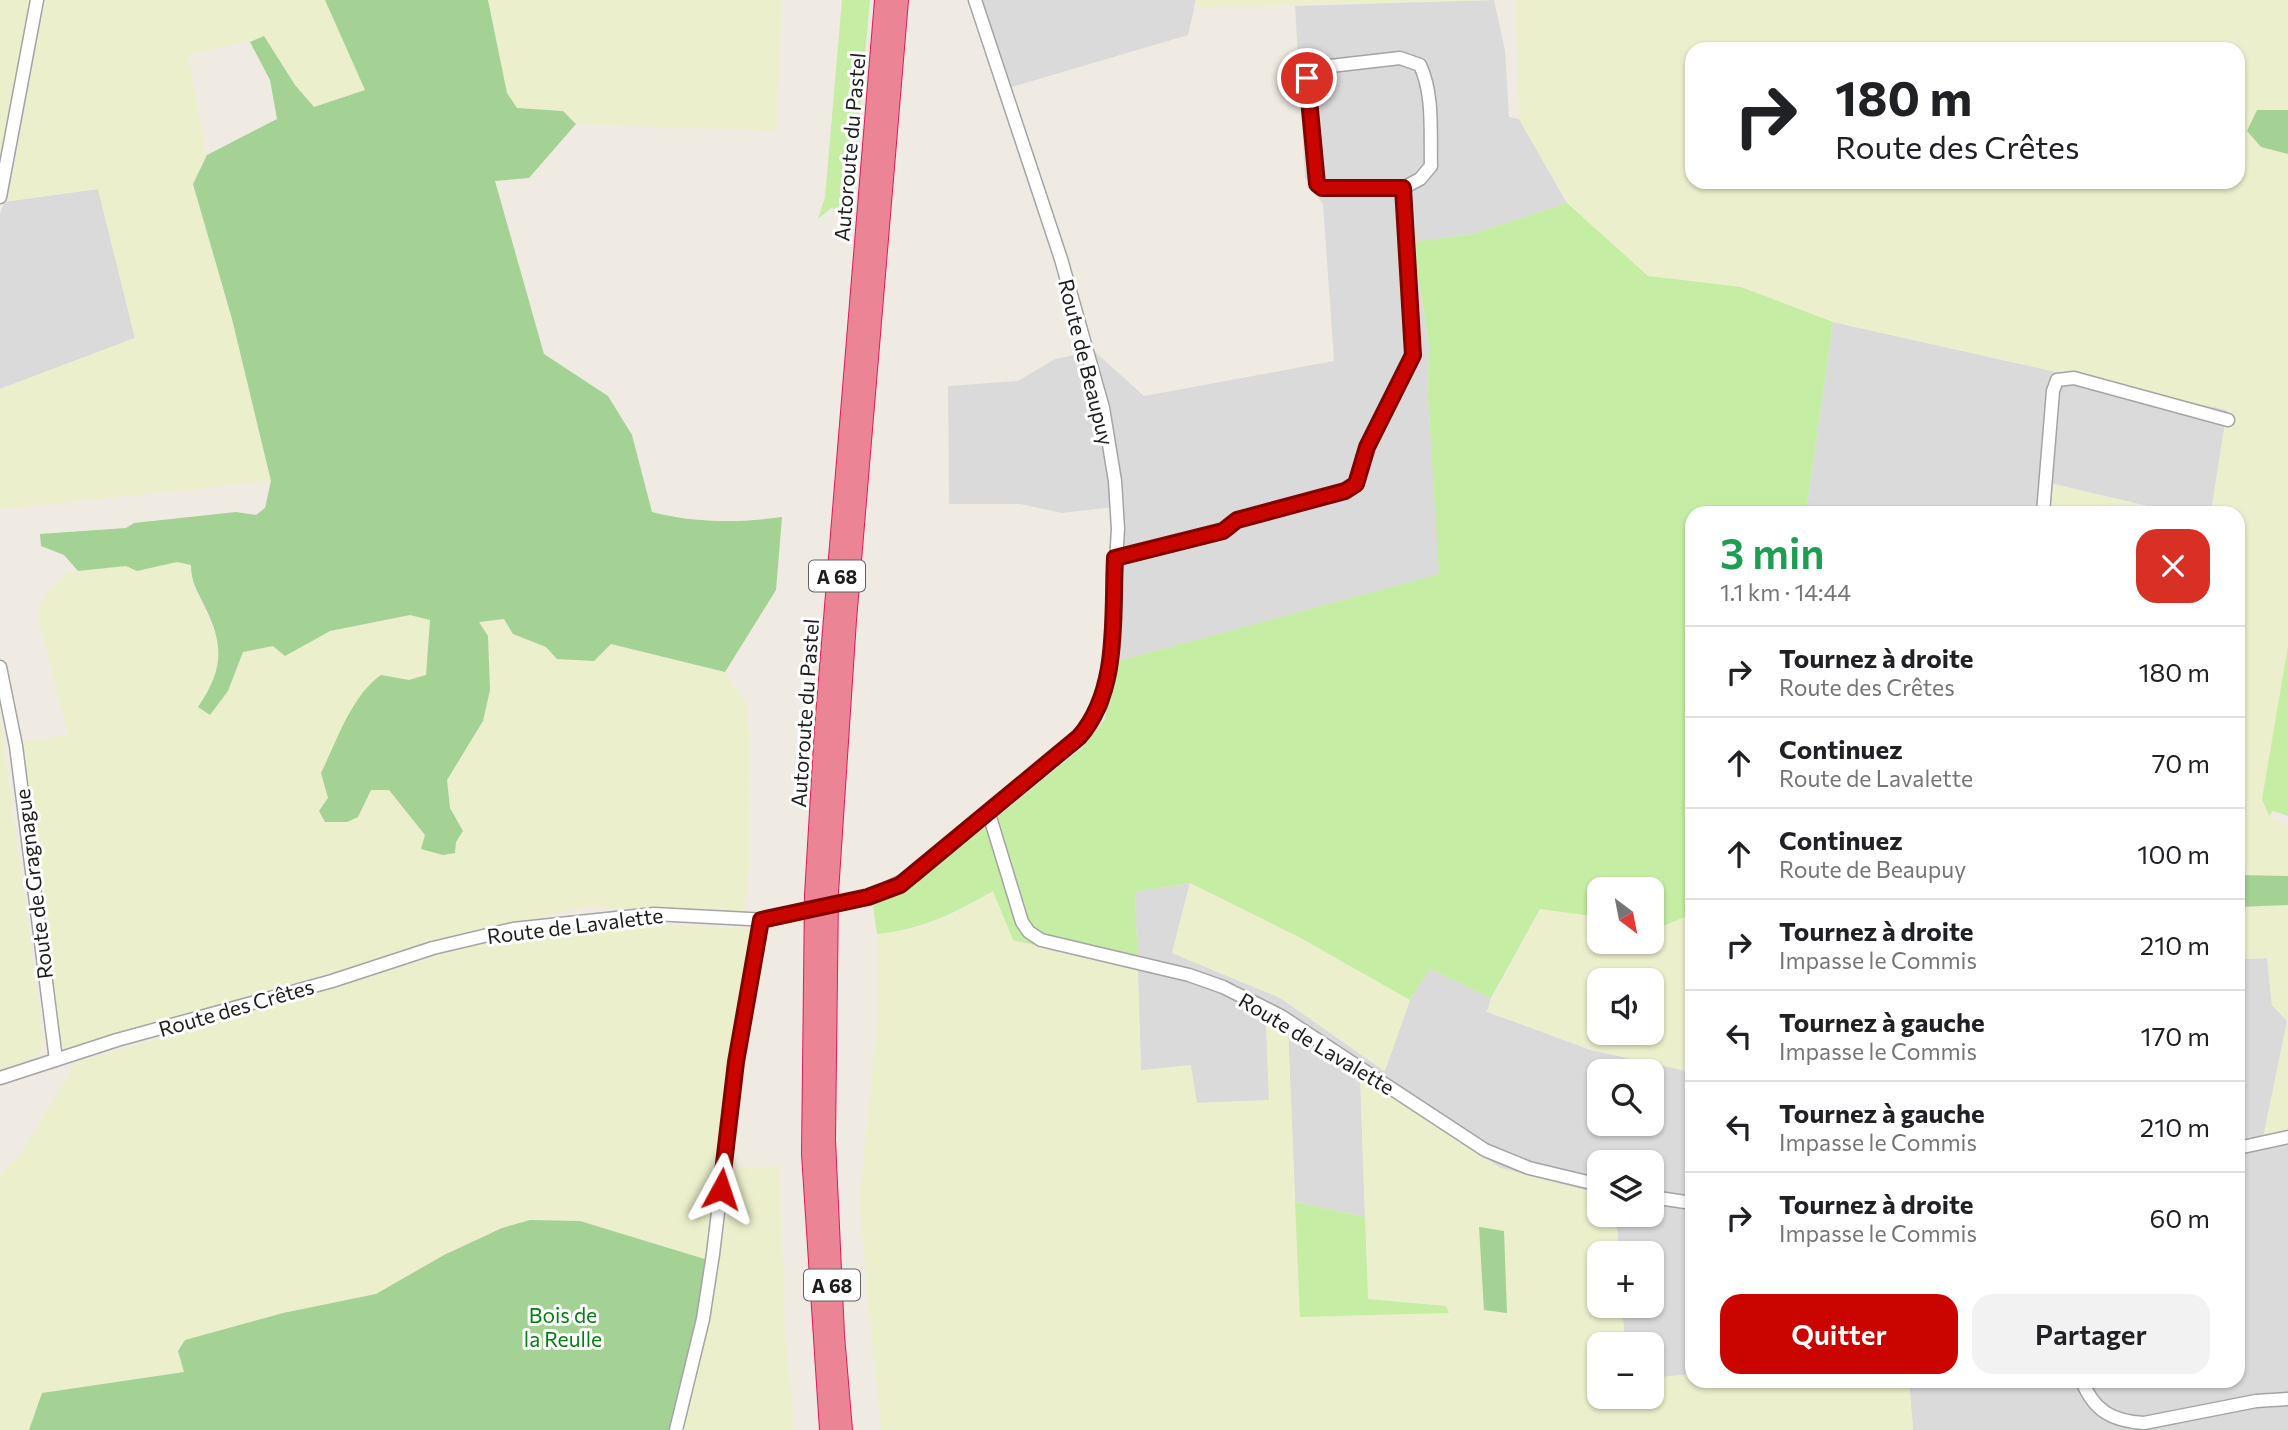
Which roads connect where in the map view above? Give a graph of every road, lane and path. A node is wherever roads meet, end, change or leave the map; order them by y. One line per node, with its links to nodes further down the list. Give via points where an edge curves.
1 (37, 0): 6 (street)
2 (884, 0): 26 (highway, Autoroute du Pastel / A 68, via 814,895 811,1154)
3 (899, 0): 27 (highway, Autoroute du Pastel / A 68, via 829,893 826,1140)
4 (975, 0): 9 (street, Route de Beaupuy, via 1060,259 1103,408 1115,481)
5 (1403, 188): 5 (street, via 1431,166 1429,104 1420,65 1400,58 1313,68 1307,91 1317,184 1322,188); 9 (street, via 1413,355 1367,447 1356,484 1345,491 1237,520 1223,531)
6 (0, 197)
7 (2228, 420): 8 (street, via 2074,378 2057,380)
8 (2044, 506)
9 (1115, 558): 11 (street, Route de Beaupuy, via 1110,658 1101,705 1079,737)
10 (0, 667): 16 (street, Route de Gragnague, via 16,746)
11 (989, 814): 12 (street); 13 (street, Route de Lavalette)
12 (977, 824): 13 (street); 14 (street, bridge, via 907,880 868,897)
13 (1000, 846): 20 (street, Route de Lavalette, via 1022,922 1041,940 1223,987 1300,1028 1485,1150 1529,1168)
14 (765, 920): 15 (street, Route de Lavalette, via 644,914); 25 (street, via 736,1062 703,1319)
15 (473, 937): 16 (street, Route des Crêtes)
16 (57, 1060): 17 (street, Route des Crêtes)
17 (0, 1078)
18 (2288, 1137): 19 (street)
19 (2245, 1146)
20 (1587, 1182)
21 (1664, 1199): 22 (street)
22 (1685, 1202)
23 (2086, 1388): 24 (street, via 2094,1405 2115,1420 2144,1423)
24 (2288, 1399)
25 (677, 1430)
26 (829, 1430)
27 (843, 1430)

